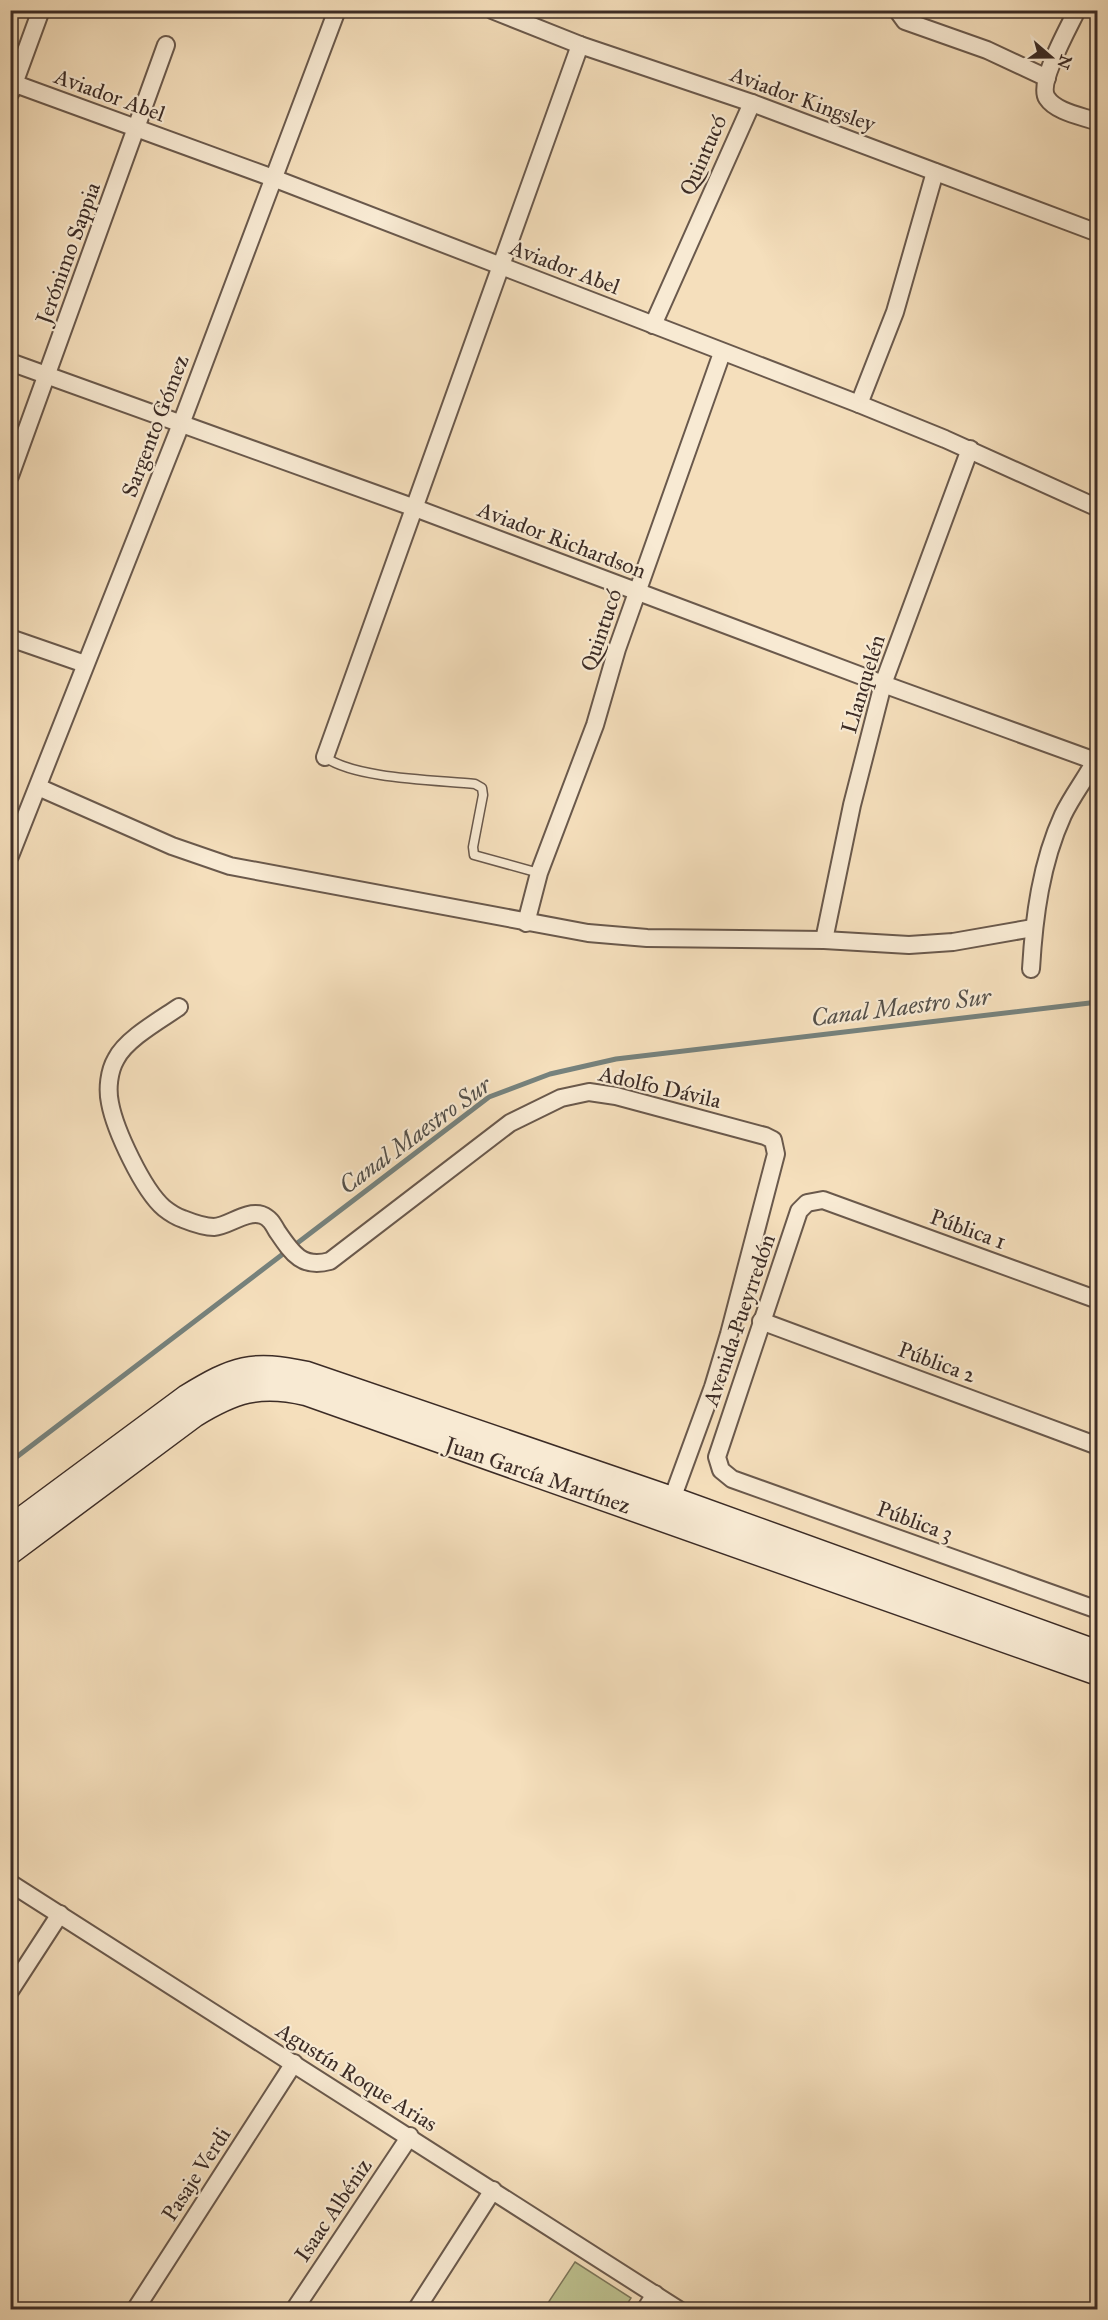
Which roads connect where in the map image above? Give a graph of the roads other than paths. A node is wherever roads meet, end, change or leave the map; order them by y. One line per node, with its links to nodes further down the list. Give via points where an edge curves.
1 (41, 10): 9 (street)
2 (337, 10): 14 (street, Sargento Gómez)
3 (492, 10): 7 (street, Aviador Kingsley)
4 (897, 10): 8 (street, via 905,21 987,50)
5 (1077, 10): 8 (street)
6 (166, 45): 12 (street, Jerónimo Sappia)
7 (580, 45): 10 (street, Aviador Kingsley); 16 (street)
8 (1047, 78): 11 (street, via 1046,97 1056,107)
9 (12, 86): 12 (street, Aviador Abel)
10 (752, 103): 13 (street, Aviador Kingsley); 17 (street, Quintucó)
11 (1098, 122)
12 (136, 128): 14 (street, Aviador Abel); 20 (street, Jerónimo Sappia)
13 (935, 172): 15 (street, Aviador Kingsley); 21 (street, via 895,312)
14 (273, 178): 16 (street, Aviador Abel); 22 (street, Sargento Gómez)
15 (1097, 230)
16 (499, 266): 17 (street, Aviador Abel); 25 (street)
17 (653, 325): 18 (street, Aviador Abel)
18 (722, 353): 21 (street, Aviador Abel); 27 (street, Quintucó)
19 (10, 362): 20 (street, Aviador Richardson)
20 (48, 374): 22 (street, Aviador Richardson); 24 (street, Jerónimo Sappia)
21 (859, 404): 23 (street, Aviador Abel)
22 (181, 424): 25 (street, Aviador Richardson); 29 (street, Sargento Gómez)
23 (970, 450): 26 (street, Aviador Abel); 30 (street, Llanquelén)
24 (10, 476)
25 (415, 508): 27 (street, Aviador Richardson); 31 (street)
26 (1098, 508)
27 (638, 592): 30 (street, Aviador Richardson); 35 (street, Quintucó, via 595,725)
28 (10, 638): 29 (street)
29 (85, 664): 33 (street, Sargento Gómez)
30 (883, 684): 32 (street, Aviador Richardson); 38 (street, Llanquelén, via 852,805)
31 (325, 757): 35 (lane, via 363,772 475,784 482,788 483,795 474,855)
32 (1097, 759): 37 (street, via 1062,818)
33 (38, 787): 34 (street, Sargento Gómez); 36 (street, via 172,846 230,866)
34 (10, 856)
35 (539, 873): 36 (street, Quintucó)
36 (526, 923): 38 (street, via 647,938)
37 (1033, 928): 38 (street, via 933,945); 39 (street)
38 (824, 940)
39 (1031, 969)
40 (179, 1007): 46 (street, Adolfo Dávila, via 128,1044 116,1059 109,1082 110,1104 126,1148 164,1208 200,1225 216,1227 260,1214 269,1219 296,1255 316,1265 330,1261 510,1123 561,1098 589,1092 616,1096 773,1140 776,1154 729,1334)
41 (823, 1200): 42 (street, Pública 1); 43 (street, Avenida Pueyrredón, via 807,1203 800,1211)
42 (1098, 1300)
43 (761, 1321): 44 (street, Pública 2); 45 (street, Avenida Pueyrredón, via 719,1449)
44 (1098, 1446)
45 (721, 1470): 49 (street, Pública 3, via 740,1482)
46 (672, 1499): 47 (main road, Juan García Martínez, via 307,1374 255,1367 232,1372 187,1397); 50 (main road, Juan García Martínez)
47 (10, 1528)
48 (10, 1552): 51 (main road, Juan García Martínez, via 216,1402 253,1389 288,1389)
49 (1098, 1610)
50 (1098, 1653)
51 (1098, 1673)
52 (10, 1883): 53 (street, Agustín Roque Arias)
53 (60, 1914): 54 (street); 55 (street, Agustín Roque Arias)
54 (10, 1991)
55 (294, 2063): 56 (street, Agustín Roque Arias); 59 (street, Pasaje Verdi)
56 (410, 2136): 57 (street, Agustín Roque Arias); 60 (street, Isaac Albéniz)
57 (493, 2190): 58 (street, Agustín Roque Arias); 61 (street)
58 (655, 2294): 62 (street); 63 (street, Agustín Roque Arias)
59 (135, 2310)
60 (294, 2310)
61 (416, 2310)
62 (645, 2310)
63 (679, 2310)

